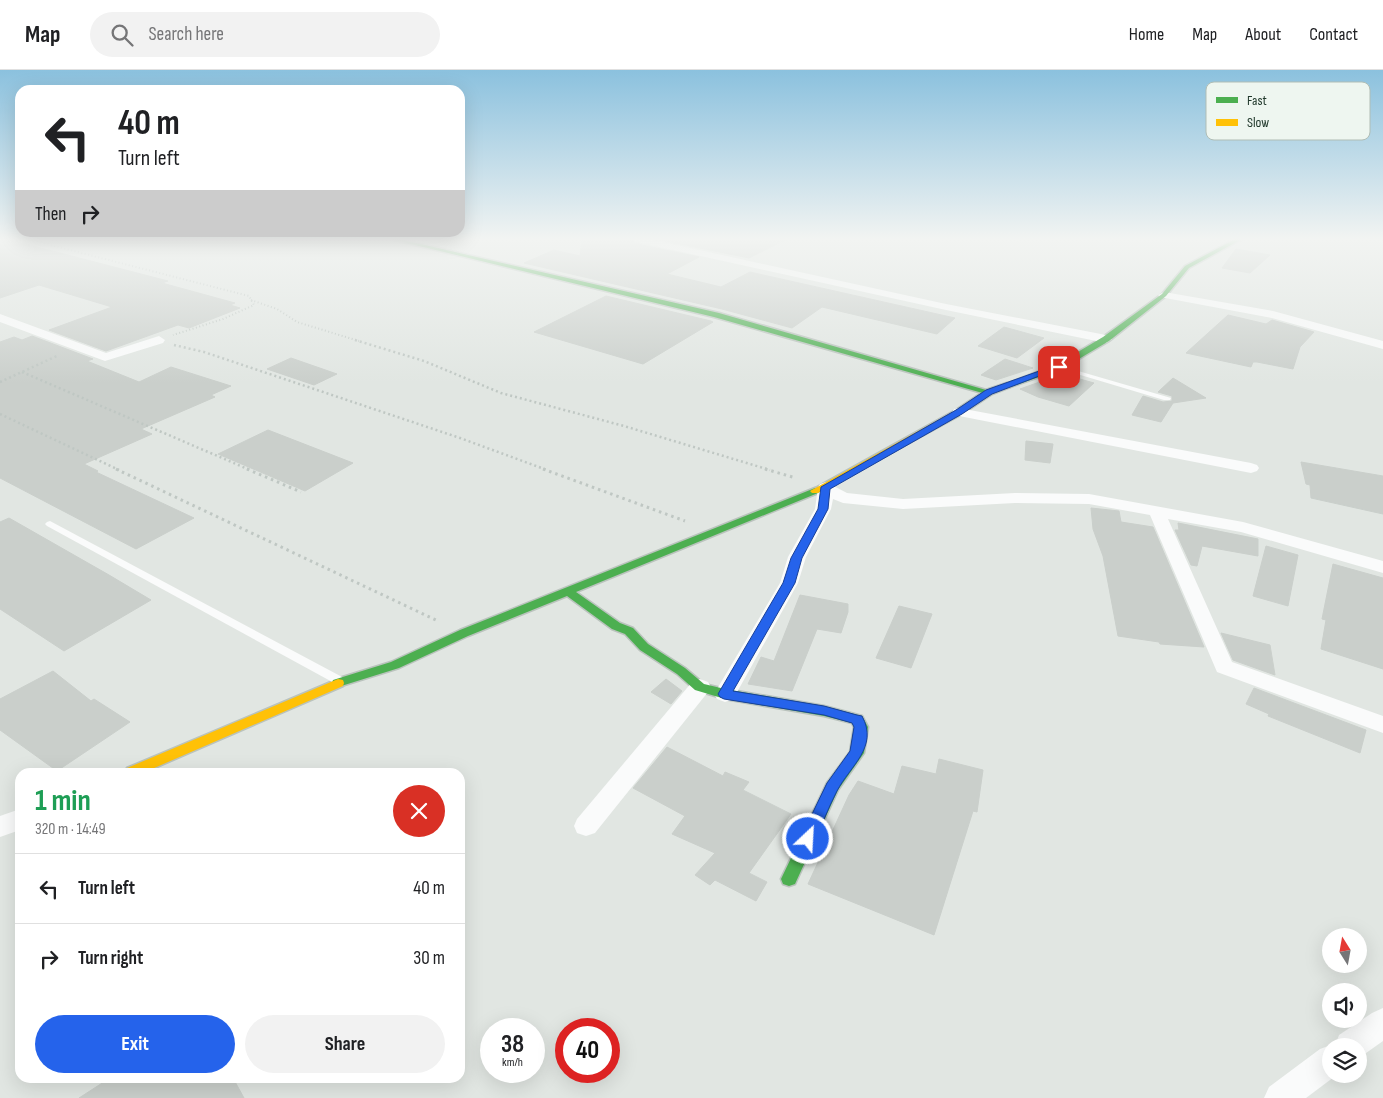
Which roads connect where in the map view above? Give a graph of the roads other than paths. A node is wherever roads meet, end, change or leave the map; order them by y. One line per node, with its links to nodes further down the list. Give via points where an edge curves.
1 (597, 287): 10 (street, via 716,315)
2 (855, 287): 6 (street)
3 (1171, 287): 4 (street)
4 (1164, 295): 6 (street); 8 (street, via 1273,315)
5 (0, 318): 7 (street, via 105,357)
6 (1106, 339): 9 (street)
7 (159, 340)
8 (1383, 345)
9 (1059, 367): 10 (street); 11 (lane)
10 (989, 392): 12 (street)
11 (1167, 398)
12 (959, 412): 13 (street); 14 (street)
13 (1251, 468)
14 (826, 487): 15 (street, via 843,498 903,504 1089,499); 18 (street); 21 (street, via 823,509 797,558 789,583)
15 (1157, 512): 17 (street, via 1244,527); 22 (street, via 1224,667)
16 (50, 524): 19 (lane)
17 (1383, 568)
18 (569, 592): 19 (street, via 464,633 395,665); 20 (street, via 616,626 629,631 644,648)
19 (341, 682): 23 (street)
20 (700, 687): 21 (street); 25 (street)
21 (724, 694): 27 (street, via 824,711 857,720 861,727 857,753 832,787)
22 (1383, 724)
23 (141, 768)
24 (15, 821): 26 (street)
25 (586, 826)
26 (0, 827)
27 (789, 879)
28 (1383, 1023): 29 (street)
29 (1361, 1038)
30 (1322, 1067): 31 (street)
31 (1280, 1098)

